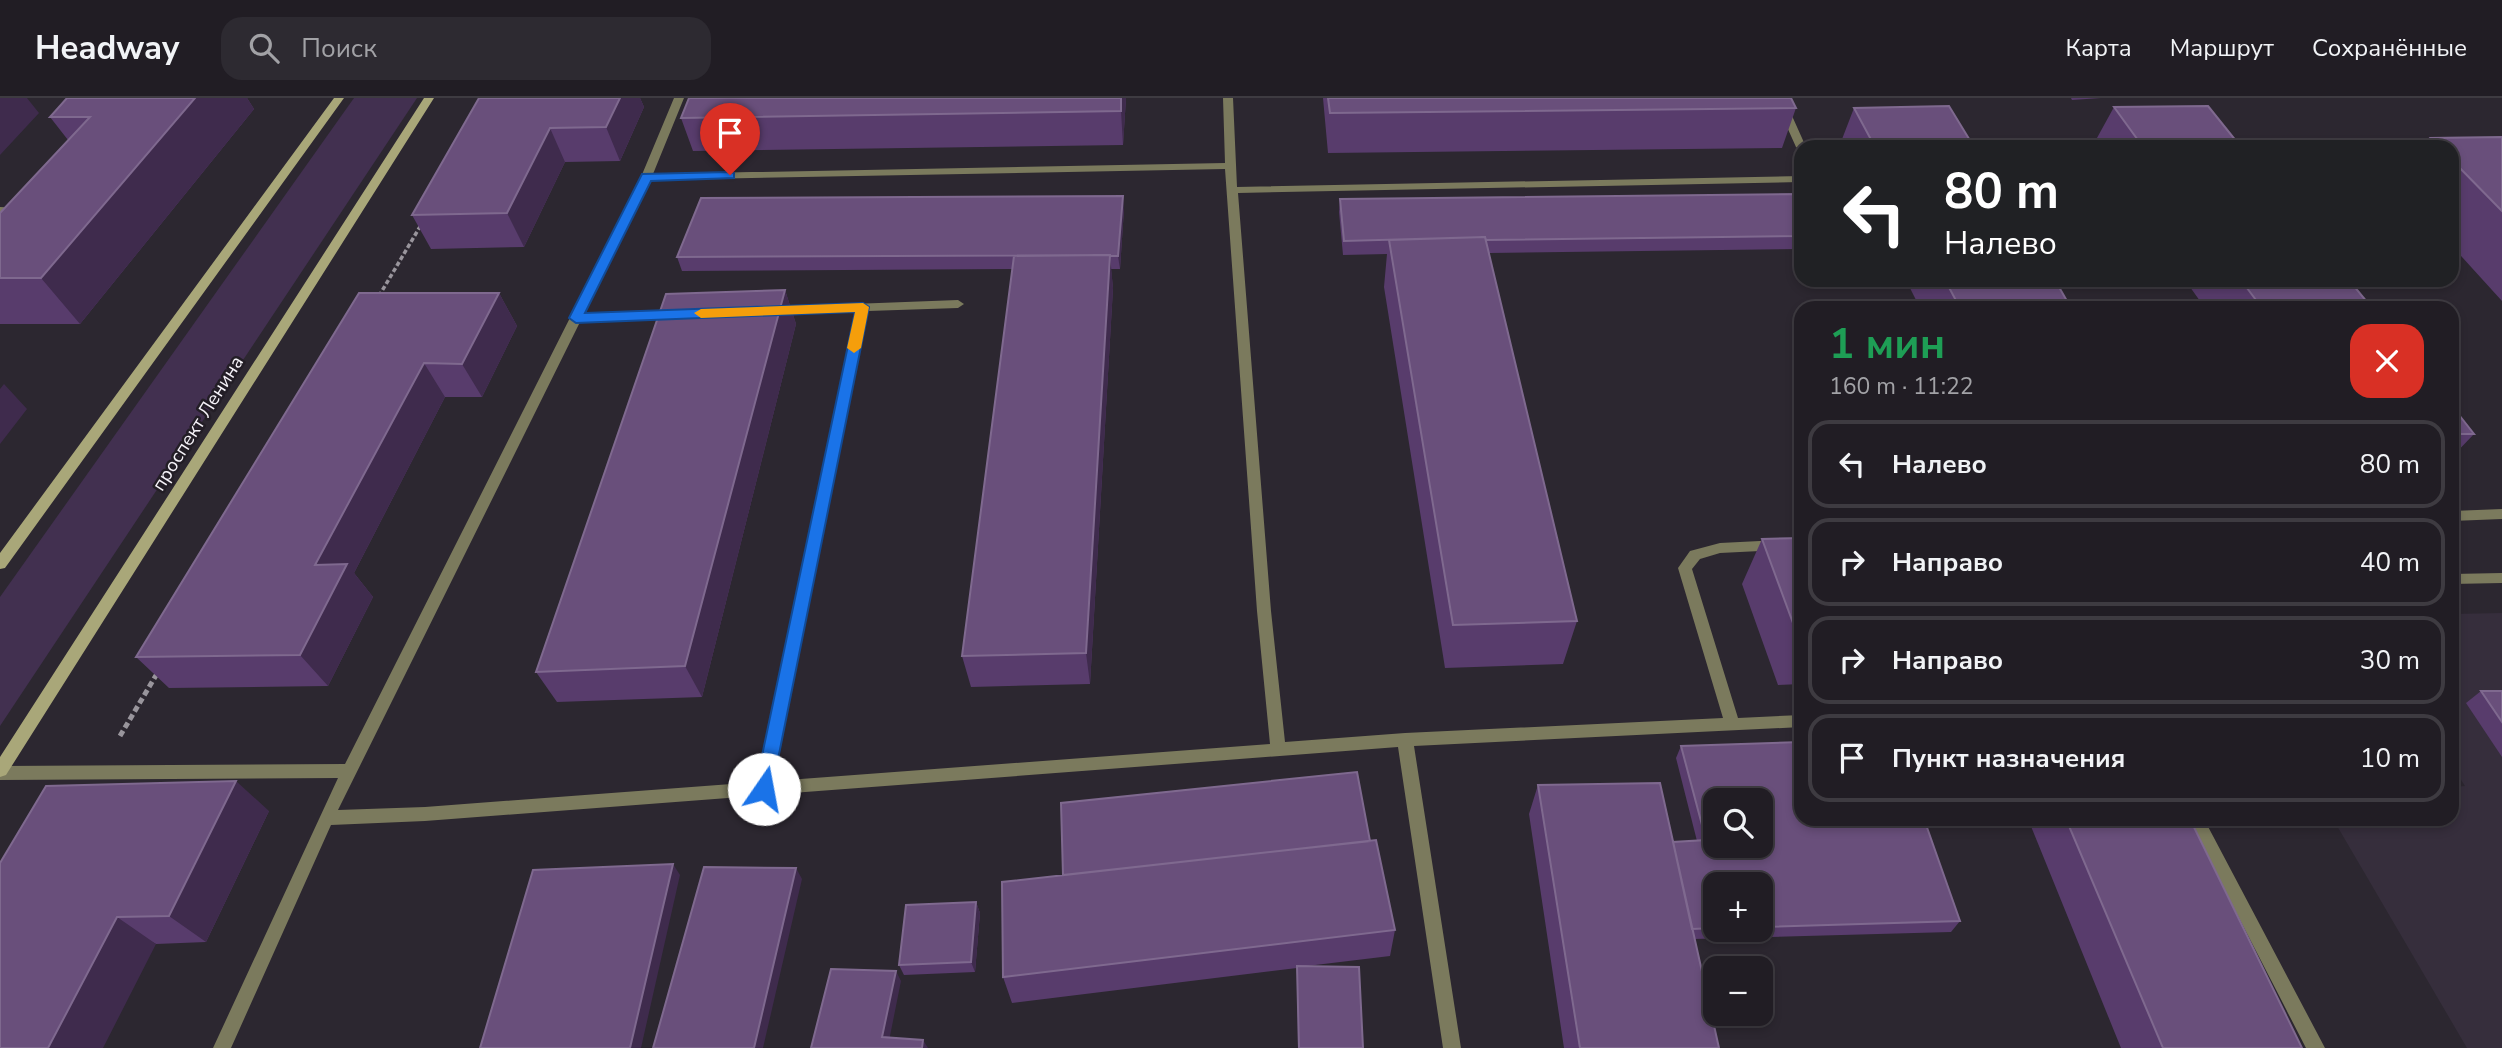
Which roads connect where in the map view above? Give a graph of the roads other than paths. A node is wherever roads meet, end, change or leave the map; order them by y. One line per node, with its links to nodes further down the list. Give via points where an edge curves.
1 (339, 98): 21 (main road)
2 (429, 98): 28 (main road, проспект Ленина)
3 (679, 98): 8 (lane)
4 (1228, 98): 7 (lane)
5 (1779, 98): 6 (lane)
6 (1798, 140)
7 (1230, 166): 8 (lane); 10 (lane)
8 (646, 177): 17 (lane)
9 (1794, 179): 10 (lane)
10 (1233, 190): 27 (lane)
11 (0, 211): 12 (lane, via 20,211)
12 (0, 234)
13 (958, 304): 14 (lane)
14 (863, 307): 15 (lane); 30 (lane)
15 (753, 312)
16 (685, 314): 17 (lane)
17 (576, 318): 29 (lane)
18 (2502, 514): 19 (lane)
19 (2459, 516)
20 (1794, 544): 25 (lane, via 1720,548 1695,555 1685,568)
21 (0, 564)
22 (2502, 578): 23 (lane)
23 (2459, 579)
24 (1794, 721): 25 (lane)
25 (1733, 725): 26 (lane)
26 (1405, 740): 27 (lane); 34 (lane)
27 (1278, 749): 30 (lane)
28 (0, 771): 29 (lane)
29 (350, 771): 31 (lane)
30 (764, 789): 31 (lane)
31 (326, 818): 33 (lane)
32 (2200, 826): 35 (lane)
33 (222, 1048)
34 (1452, 1048)
35 (2316, 1048)

